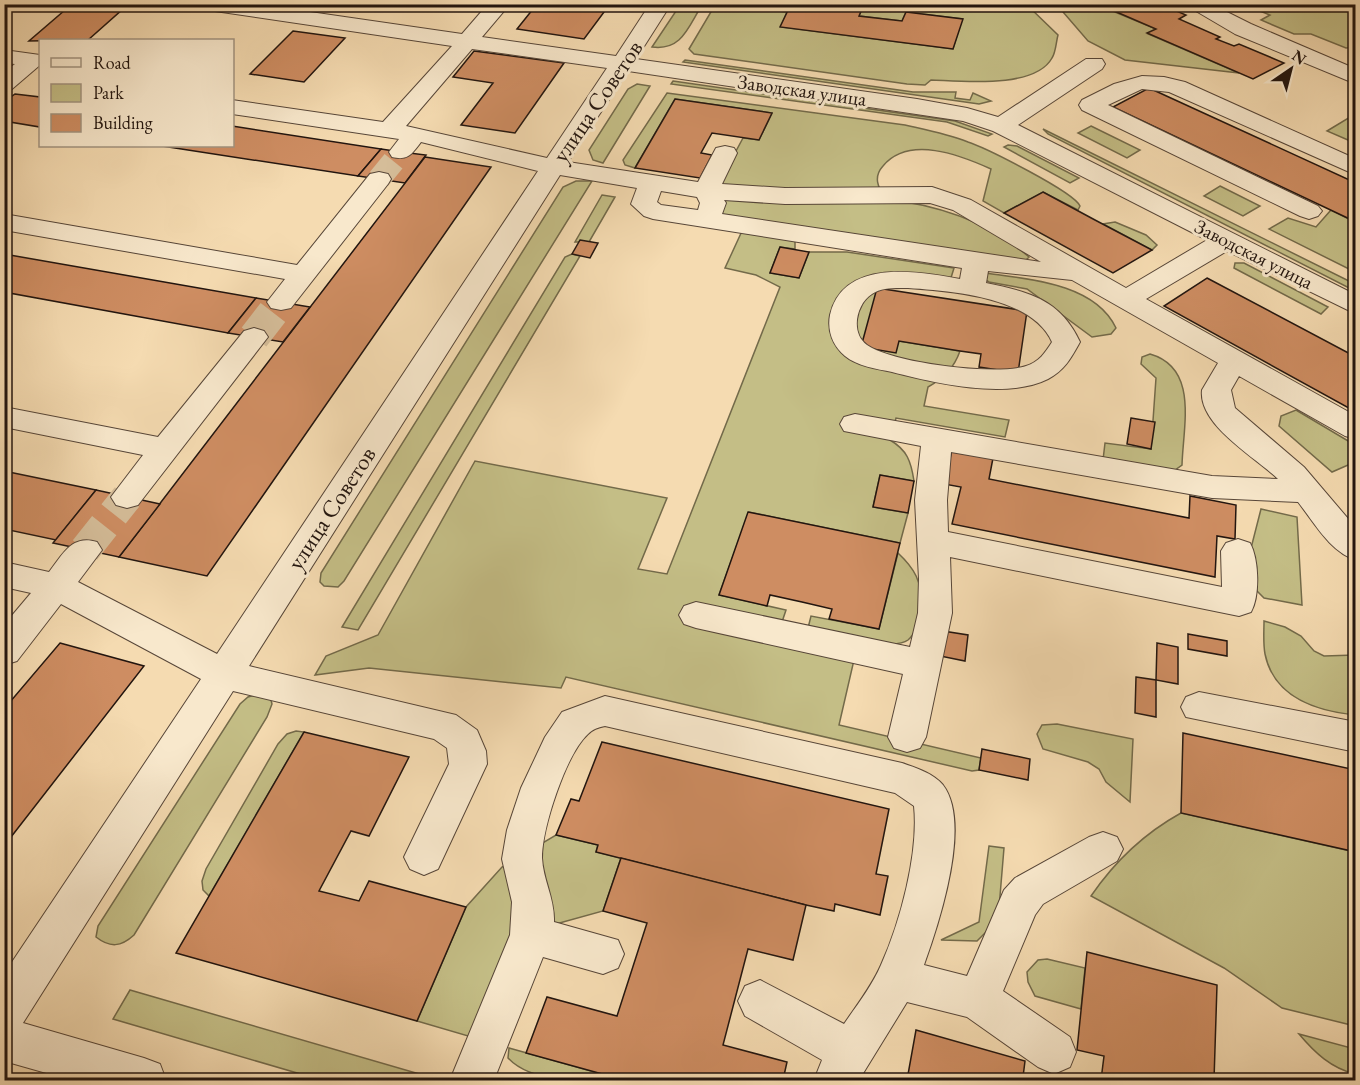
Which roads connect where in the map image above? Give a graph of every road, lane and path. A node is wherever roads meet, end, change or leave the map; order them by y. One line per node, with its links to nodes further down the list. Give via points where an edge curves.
1 (208, 4): 5 (street, Заводская улица)
2 (500, 4): 5 (street)
3 (661, 4): 6 (street, улица Советов)
4 (1194, 4): 9 (street)
5 (468, 40): 6 (street, Заводская улица); 15 (street)
6 (621, 64): 14 (street, Заводская улица, via 948,111); 17 (street, улица Советов)
7 (1094, 64): 11 (street)
8 (8, 67): 10 (street)
9 (1356, 77)
10 (39, 78)
11 (1044, 97): 12 (street); 14 (street)
12 (1090, 105): 18 (street, via 1133,83 1159,81); 22 (street)
13 (234, 107): 15 (street)
14 (1001, 126): 25 (street, Заводская улица)
15 (389, 130): 17 (street, via 408,143)
16 (725, 153): 21 (street)
17 (553, 167): 20 (street); 50 (street, улица Советов)
18 (1356, 168)
19 (379, 179): 27 (street)
20 (652, 182): 21 (street); 23 (street, via 645,198 646,208)
21 (706, 191): 23 (street, via 713,203); 26 (street, via 785,196 932,195 962,205)
22 (1309, 211)
23 (708, 220): 28 (street)
24 (4, 222): 27 (street)
25 (1226, 240): 29 (street); 31 (street, Заводская улица)
26 (1077, 272): 28 (street); 29 (street)
27 (304, 274): 30 (street)
28 (974, 276): 28 (street, via 1045,314 1066,342 1059,357 1024,378 996,380 878,360 852,348 846,339 843,327 848,303 854,294 871,284)
29 (1126, 300): 33 (street)
30 (281, 302)
31 (1356, 306)
32 (254, 337): 38 (street)
33 (1236, 362): 36 (street); 39 (street, via 1217,387 1220,410)
34 (4, 417): 38 (street)
35 (855, 424): 37 (street)
36 (1356, 429)
37 (937, 439): 39 (street, via 1212,487); 41 (street, via 931,500)
38 (165, 449): 40 (street)
39 (1307, 492): 42 (street)
40 (127, 497)
41 (932, 541): 44 (street, via 1239,603); 49 (street, via 936,596)
42 (1356, 548)
43 (85, 550): 46 (street)
44 (1238, 551)
45 (4, 574): 46 (street)
46 (56, 586): 48 (street); 50 (street)
47 (696, 615): 49 (street)
48 (4, 651)
49 (923, 664): 52 (street)
50 (223, 674): 55 (street, via 443,726 464,740 468,764); 61 (street, улица Советов)
51 (1199, 707): 53 (street)
52 (907, 737)
53 (1356, 737)
54 (1103, 849): 59 (street, via 1029,891 1019,903)
55 (424, 857)
56 (531, 935): 57 (street); 58 (street, via 533,896 522,859 529,817 560,746 575,723 604,711 622,713 902,779 927,794 934,821 927,876 915,932); 66 (street)
57 (603, 954)
58 (897, 978): 59 (street); 64 (street)
59 (978, 999): 63 (street)
60 (760, 1001): 64 (street)
61 (4, 1013)
62 (4, 1039): 65 (street)
63 (1054, 1052)
64 (844, 1067)
65 (144, 1080)
66 (472, 1080)

